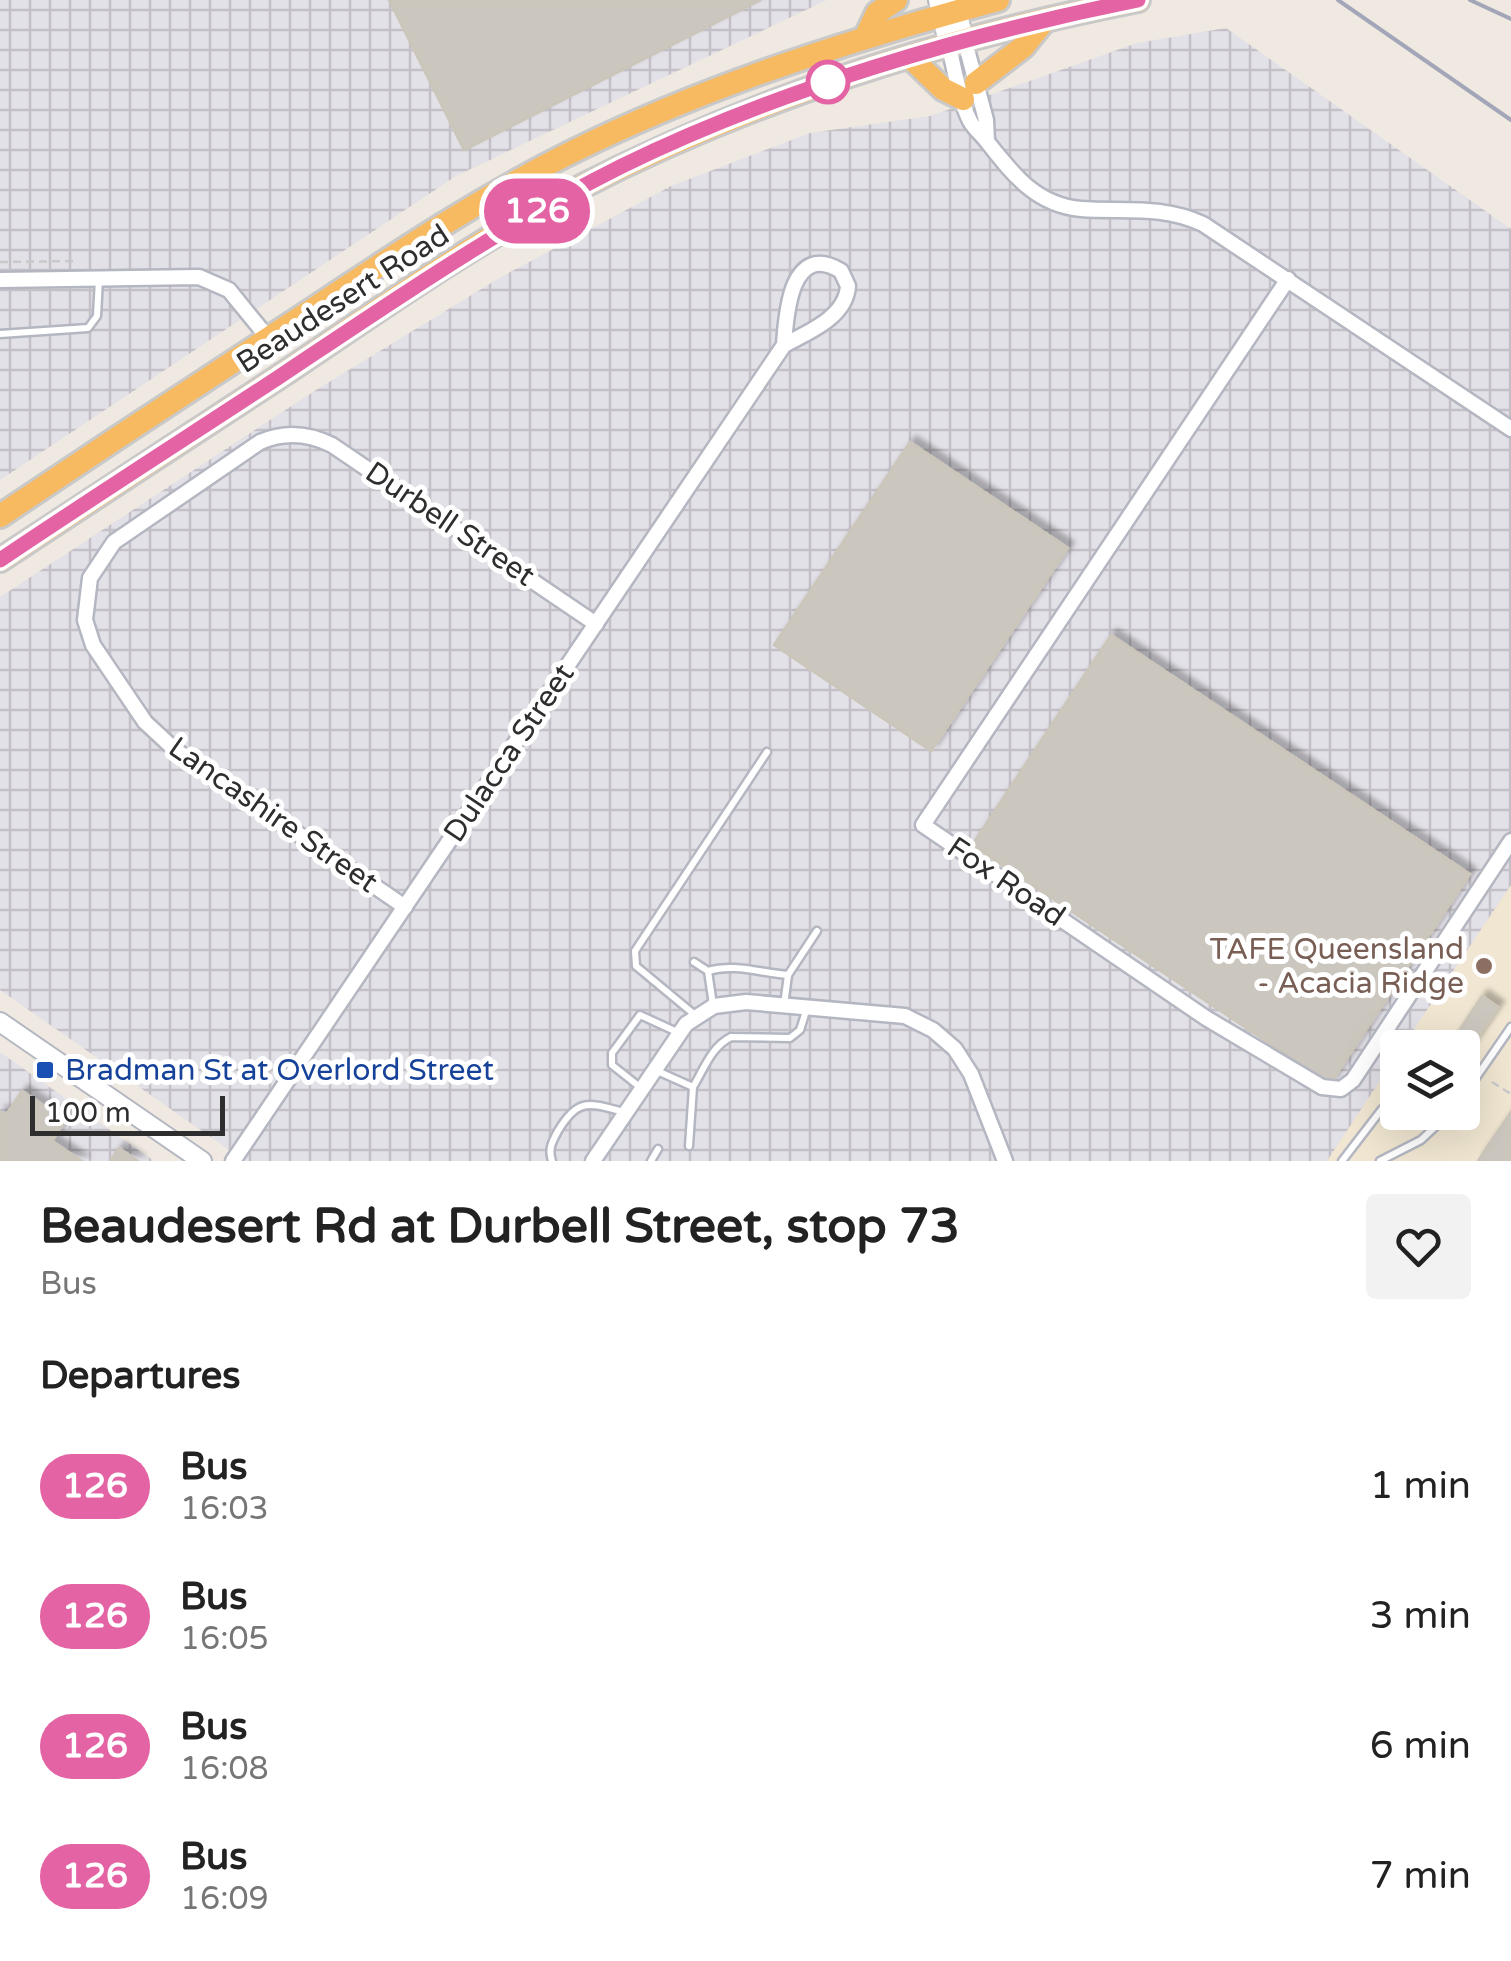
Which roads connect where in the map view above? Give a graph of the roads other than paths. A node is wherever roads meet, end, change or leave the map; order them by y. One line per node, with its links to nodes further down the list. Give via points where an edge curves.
1 (896, 0): 6 (highway, via 876,13)
2 (998, 0): 4 (highway, Beaudesert Road)
3 (1138, 0): 5 (highway, Beaudesert Road)
4 (948, 7): 6 (highway, Beaudesert Road); 7 (main road)
5 (1044, 20): 7 (highway, Beaudesert Road); 9 (highway)
6 (866, 36): 14 (highway, Beaudesert Road, via 729,84 572,152 445,222)
7 (957, 44): 8 (highway, Beaudesert Road); 9 (street)
8 (911, 58): 9 (highway, via 944,89); 19 (highway, Beaudesert Road, via 718,123 568,193)
9 (970, 91): 11 (street, via 986,120 986,141 1017,180 1046,200 1191,218)
10 (99, 278): 12 (street); 13 (lane, via 98,316 88,328); 14 (street, via 208,279 229,290)
11 (1288, 279): 16 (street); 22 (street, Fox Road, via 923,825 1206,1018 1322,1087 1341,1089)
12 (0, 280)
13 (0, 334)
14 (268, 338): 18 (highway, Beaudesert Road)
15 (784, 346): 15 (street, Dulacca Street, via 800,274 821,263 841,271 848,286 844,304); 20 (street, Dulacca Street)
16 (1511, 429)
17 (299, 434): 20 (street, Durbell Street, via 332,445); 23 (street, Lancashire Street, via 260,442 114,542 90,578 88,633 130,702 165,742)
18 (0, 516)
19 (0, 560)
20 (596, 624): 23 (street, Dulacca Street)
21 (767, 752): 31 (lane, via 635,951 636,966)
22 (1511, 842)
23 (406, 907): 46 (street, Dulacca Street)
24 (817, 931): 27 (lane)
25 (694, 962): 26 (lane)
26 (708, 972): 27 (lane, via 728,965); 28 (lane)
27 (788, 975): 29 (lane)
28 (714, 1006): 29 (street); 31 (street)
29 (784, 1006): 30 (street)
30 (807, 1008): 37 (lane, via 790,1038 723,1041); 49 (street, via 904,1016 944,1038 971,1074)
31 (696, 1016): 34 (street)
32 (0, 1022): 45 (main road)
33 (1511, 1027): 36 (lane)
34 (678, 1032): 35 (street); 38 (lane, via 640,1015 612,1052 612,1066)
35 (654, 1069): 37 (lane); 38 (street)
36 (1480, 1072)
37 (693, 1087): 42 (lane)
38 (641, 1088): 40 (street)
39 (1380, 1112): 50 (lane)
40 (625, 1113): 44 (street); 47 (lane, via 592,1104 570,1111 551,1142)
41 (1432, 1130): 51 (lane)
42 (689, 1146)
43 (658, 1149): 48 (lane)
44 (595, 1160)
45 (202, 1161)
46 (233, 1161)
47 (552, 1161)
48 (650, 1161)
49 (1005, 1161)
50 (1342, 1161)
51 (1380, 1161)

